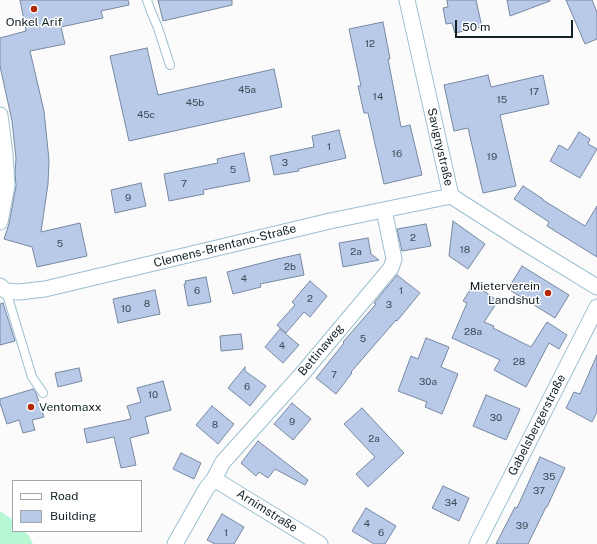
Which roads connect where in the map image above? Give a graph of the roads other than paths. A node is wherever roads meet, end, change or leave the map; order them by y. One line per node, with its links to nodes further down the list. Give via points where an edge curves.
1 (147, 0): 3 (lane)
2 (407, 0): 5 (street, Savignystraße)
3 (170, 65)
4 (0, 115): 7 (street, via 7,185)
5 (451, 196): 6 (street, Clemens-Brentano-Straße); 8 (street, Savignystraße)
6 (384, 210): 9 (street, Clemens-Brentano-Straße, via 45,289 20,292); 12 (street, Bettinaweg, via 394,259 391,268 302,374 223,462)
7 (0, 222)
8 (597, 287)
9 (3, 289): 11 (lane, via 32,377)
10 (597, 307): 15 (street, Gabelsbergerstraße)
11 (43, 393)
12 (214, 479): 13 (street, Bettinaweg); 14 (street, Arnimstraße)
13 (175, 544)
14 (320, 544)
15 (477, 544)

